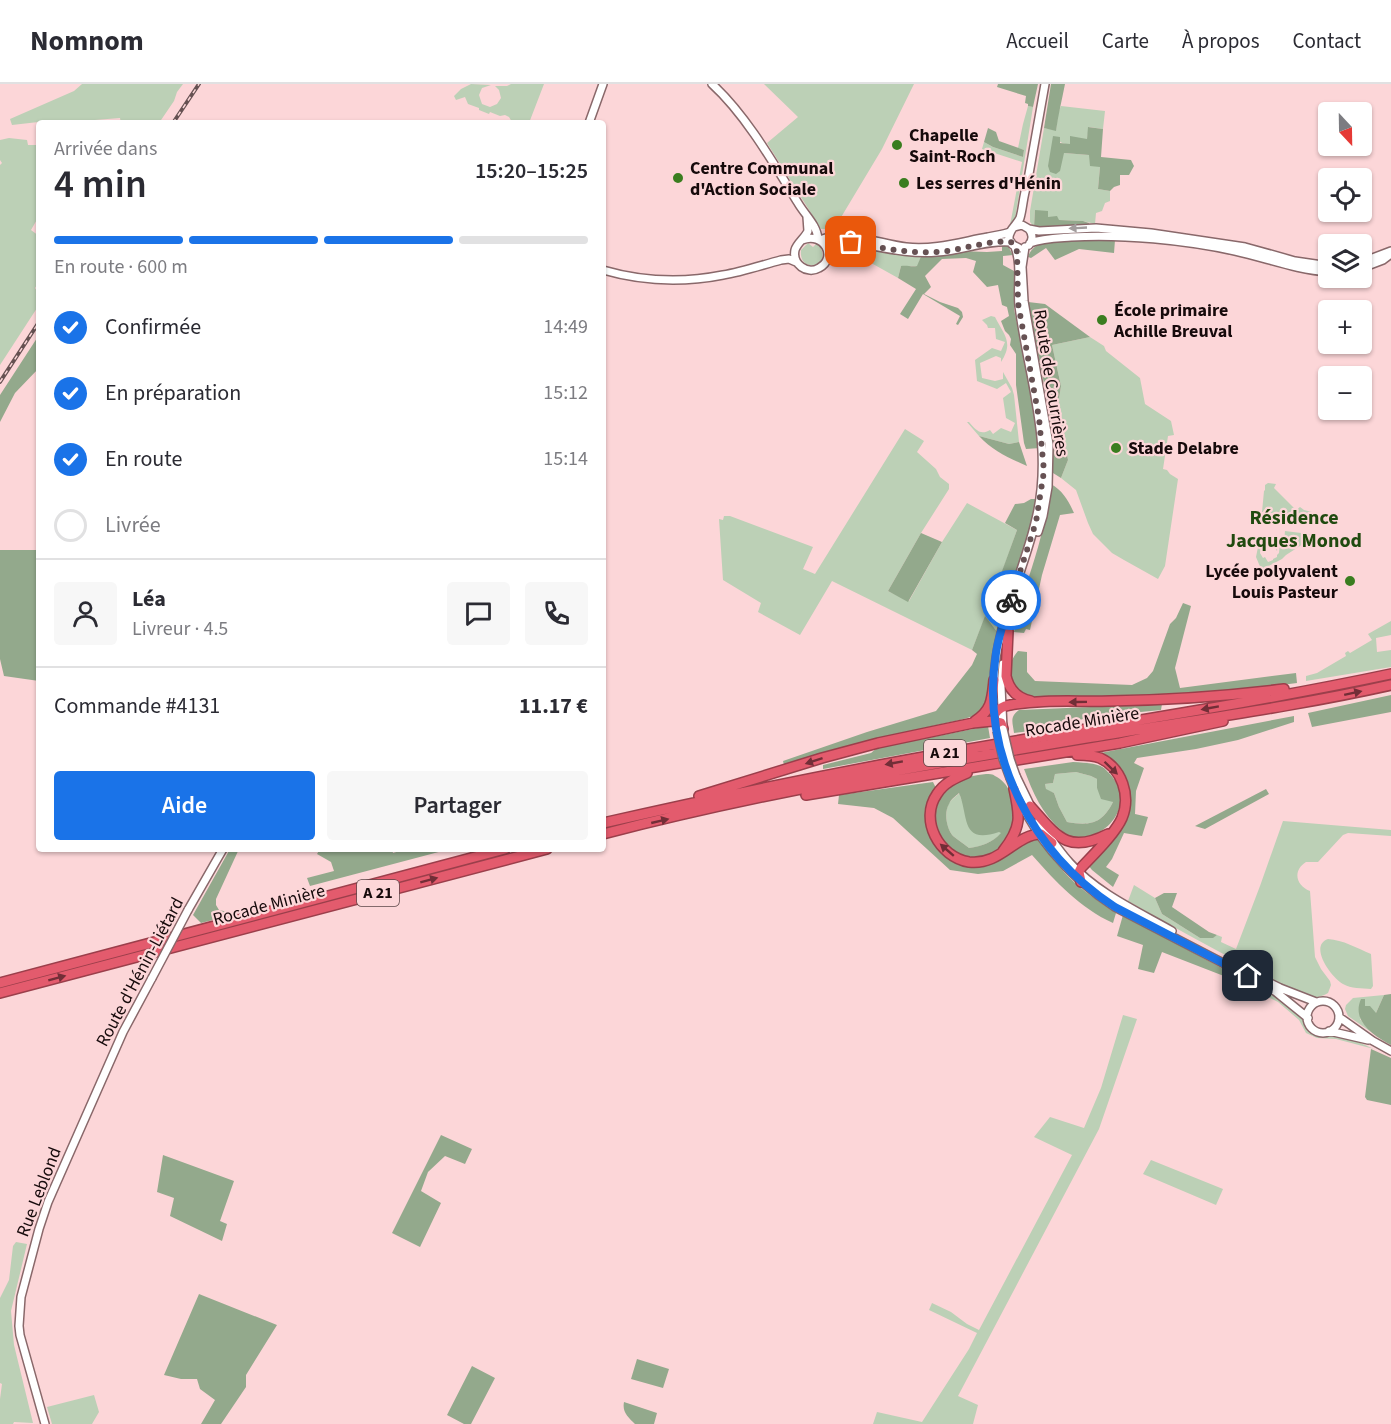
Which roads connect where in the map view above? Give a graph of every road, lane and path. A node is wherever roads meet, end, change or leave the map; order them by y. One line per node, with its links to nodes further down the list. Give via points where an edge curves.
1 (603, 84): 4 (main road)
2 (712, 84): 6 (main road, via 758,140)
3 (1045, 84): 5 (main road)
4 (590, 120)
5 (1027, 185): 7 (main road); 8 (main road, via 1020,215)
6 (807, 217): 9 (main road); 10 (main road, via 808,231)
7 (1027, 228): 8 (main road, via 1020,225); 12 (main road, via 1032,236); 19 (main road, one-way to 7, via 1245,247 1151,233)
8 (1012, 229): 9 (main road, via 999,236 932,247 842,236); 11 (main road, via 1009,237)
9 (819, 239): 10 (main road); 14 (main road)
10 (802, 240): 13 (main road)
11 (1013, 245): 12 (main road); 14 (main road, via 990,242 919,253 844,241); 23 (main road, Route de Courrières, via 1018,303)
12 (1028, 245): 22 (main road, via 1083,236 1156,240 1236,251); 23 (main road, Route de Courrières, via 1022,267 1024,302 1047,425)
13 (795, 249): 17 (main road); 18 (main road)
14 (828, 252): 18 (main road, via 826,262 815,270 806,270)
15 (1391, 252): 16 (main road); 20 (main road)
16 (1372, 259)
17 (781, 260): 18 (main road); 21 (main road, via 694,279 638,277)
18 (796, 262)
19 (1318, 264)
20 (1372, 264)
21 (606, 271)
22 (1318, 271)
23 (1046, 471): 24 (main road, Route de Courrières)
24 (1045, 487): 25 (main road, Route de Courrières, via 1043,516); 27 (main road, Route de Courrières, via 1001,630)
25 (1008, 631): 30 (highway, via 1008,683 1014,693); 32 (main road, Route de Courrières, via 1001,675)
26 (1391, 674): 29 (highway, Rocade Minière / A 21, via 1372,678 1364,675)
27 (994, 680): 33 (highway, via 989,709); 34 (main road, Route de Courrières)
28 (1391, 685): 31 (highway, Rocade Minière / A 21, one-way to 28)
29 (1286, 691): 30 (highway, one-way to 30); 42 (highway, Rocade Minière / A 21, one-way to 42, via 799,780)
30 (1036, 702): 32 (highway)
31 (1293, 704): 35 (highway, via 1171,733); 40 (highway, Rocade Minière / A 21, via 1022,749)
32 (1002, 707): 34 (main road, Route de Courrières); 34 (highway, via 997,711)
33 (973, 723): 34 (highway); 41 (highway, one-way to 41, via 822,758)
34 (998, 724): 37 (main road, Route de Courrières, bridge, via 1004,759)
35 (1057, 754): 36 (highway); 43 (highway, one-way to 43, via 1101,758 1116,771 1126,801 1123,817)
36 (990, 765): 40 (highway); 50 (highway, one-way to 36, via 986,861 963,860 944,849 931,825 931,809 938,792 964,774)
37 (1013, 777): 38 (main road, Route de Courrières); 39 (main road, Route de Courrières)
38 (1014, 789): 45 (main road, Route de Courrières); 50 (highway, via 1019,819)
39 (1030, 806): 43 (highway, via 1065,840 1084,843); 46 (main road, Route de Courrières)
40 (720, 807): 44 (highway, Rocade Minière / A 21, one-way to 40)
41 (606, 822)
42 (606, 822)
43 (1113, 832): 51 (highway, via 1081,868)
44 (606, 833)
45 (1038, 833): 46 (highway); 50 (highway); 51 (main road, Route de Courrières, via 1057,858)
46 (1052, 843): 51 (main road, Route de Courrières)
47 (221, 852): 63 (main road, Route d'Hénin-Liétard, bridge, via 123,1032)
48 (494, 852): 53 (highway, Rocade Minière / A 21)
49 (536, 852): 56 (highway, Rocade Minière / A 21, one-way to 49)
50 (1000, 854)
51 (1080, 877): 52 (main road, Route de Courrières)
52 (1133, 913): 57 (main road, Route de Courrières, via 1280,988); 59 (main road, Route de Courrières, via 1276,992)
53 (43, 972): 54 (highway); 55 (highway, Rocade Minière / A 21)
54 (0, 977)
55 (0, 983)
56 (2, 993)
57 (1316, 1002): 58 (main road, via 1330,1002); 59 (main road)
58 (1340, 1017): 60 (main road); 61 (main road)
59 (1308, 1018): 60 (main road, via 1316,1030)
60 (1329, 1031): 61 (main road)
61 (1373, 1041): 62 (main road)
62 (1391, 1051)
63 (87, 1112): 64 (main road, Rue Leblond, via 48,1202 21,1297 20,1335)
64 (45, 1424)

